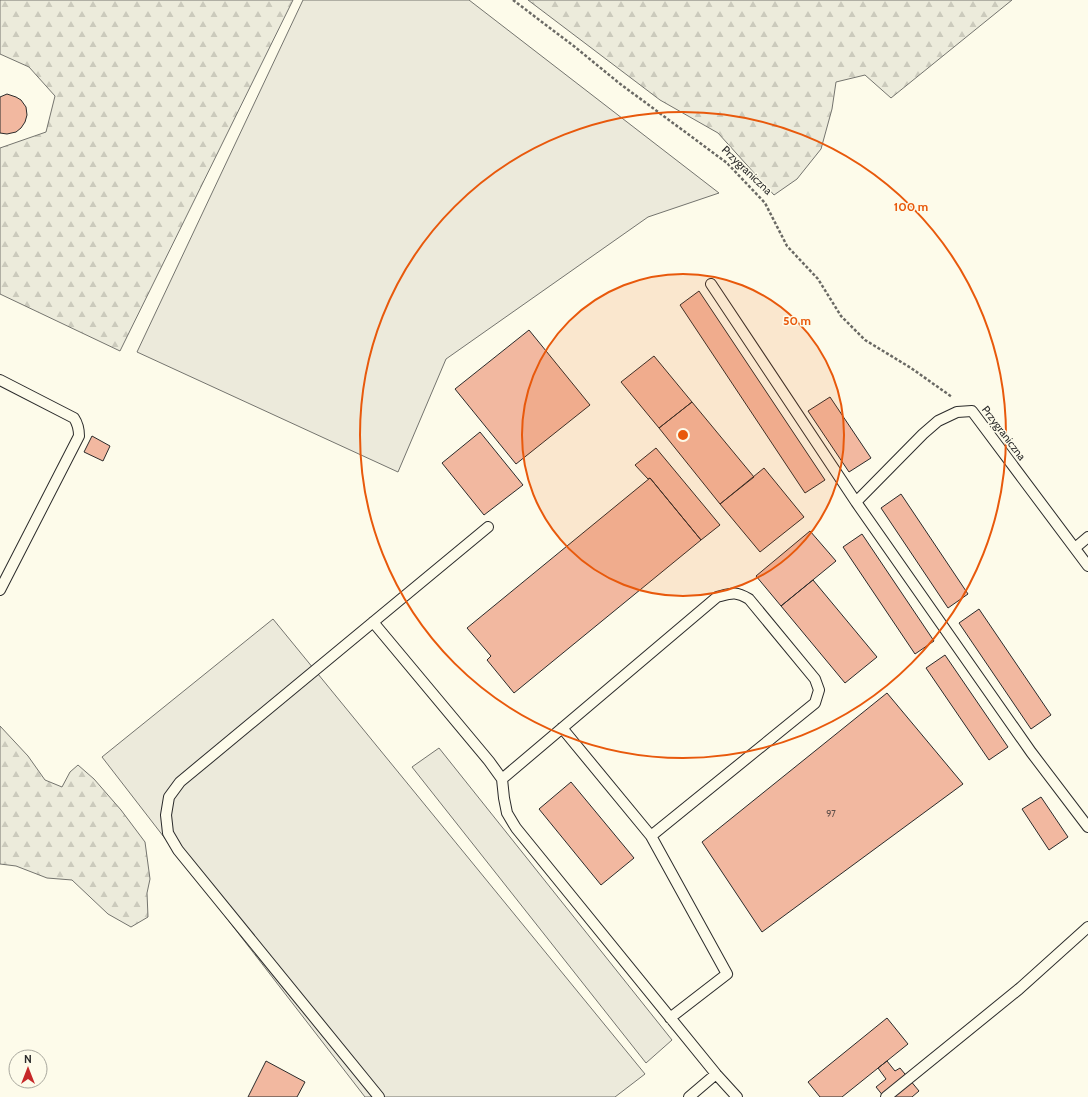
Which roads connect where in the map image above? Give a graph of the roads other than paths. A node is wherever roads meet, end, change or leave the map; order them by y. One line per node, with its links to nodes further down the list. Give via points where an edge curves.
1 (711, 284): 3 (lane)
2 (0, 380): 8 (lane, via 74,418 78,424 79,436)
3 (856, 502): 6 (lane, Przygraniczna, via 938,421 957,412 972,410); 12 (lane, via 1031,752)
4 (488, 527): 9 (lane)
5 (1088, 537): 6 (lane)
6 (1075, 548): 7 (lane, Przygraniczna)
7 (1088, 566)
8 (0, 590)
9 (373, 622): 11 (lane); 17 (lane, via 180,782 169,797 166,815 168,833 178,850)
10 (562, 728): 11 (lane); 13 (lane); 13 (lane, via 717,597 730,593 741,594 749,600 815,679 819,690 815,703)
11 (502, 779): 15 (lane, via 507,813 516,828)
12 (1088, 827)
13 (651, 836): 15 (lane, via 727,974)
14 (1088, 928): 20 (lane)
15 (670, 1018): 16 (lane)
16 (716, 1074): 18 (lane); 19 (lane)
17 (379, 1097)
18 (689, 1097)
19 (737, 1097)
20 (886, 1097)

